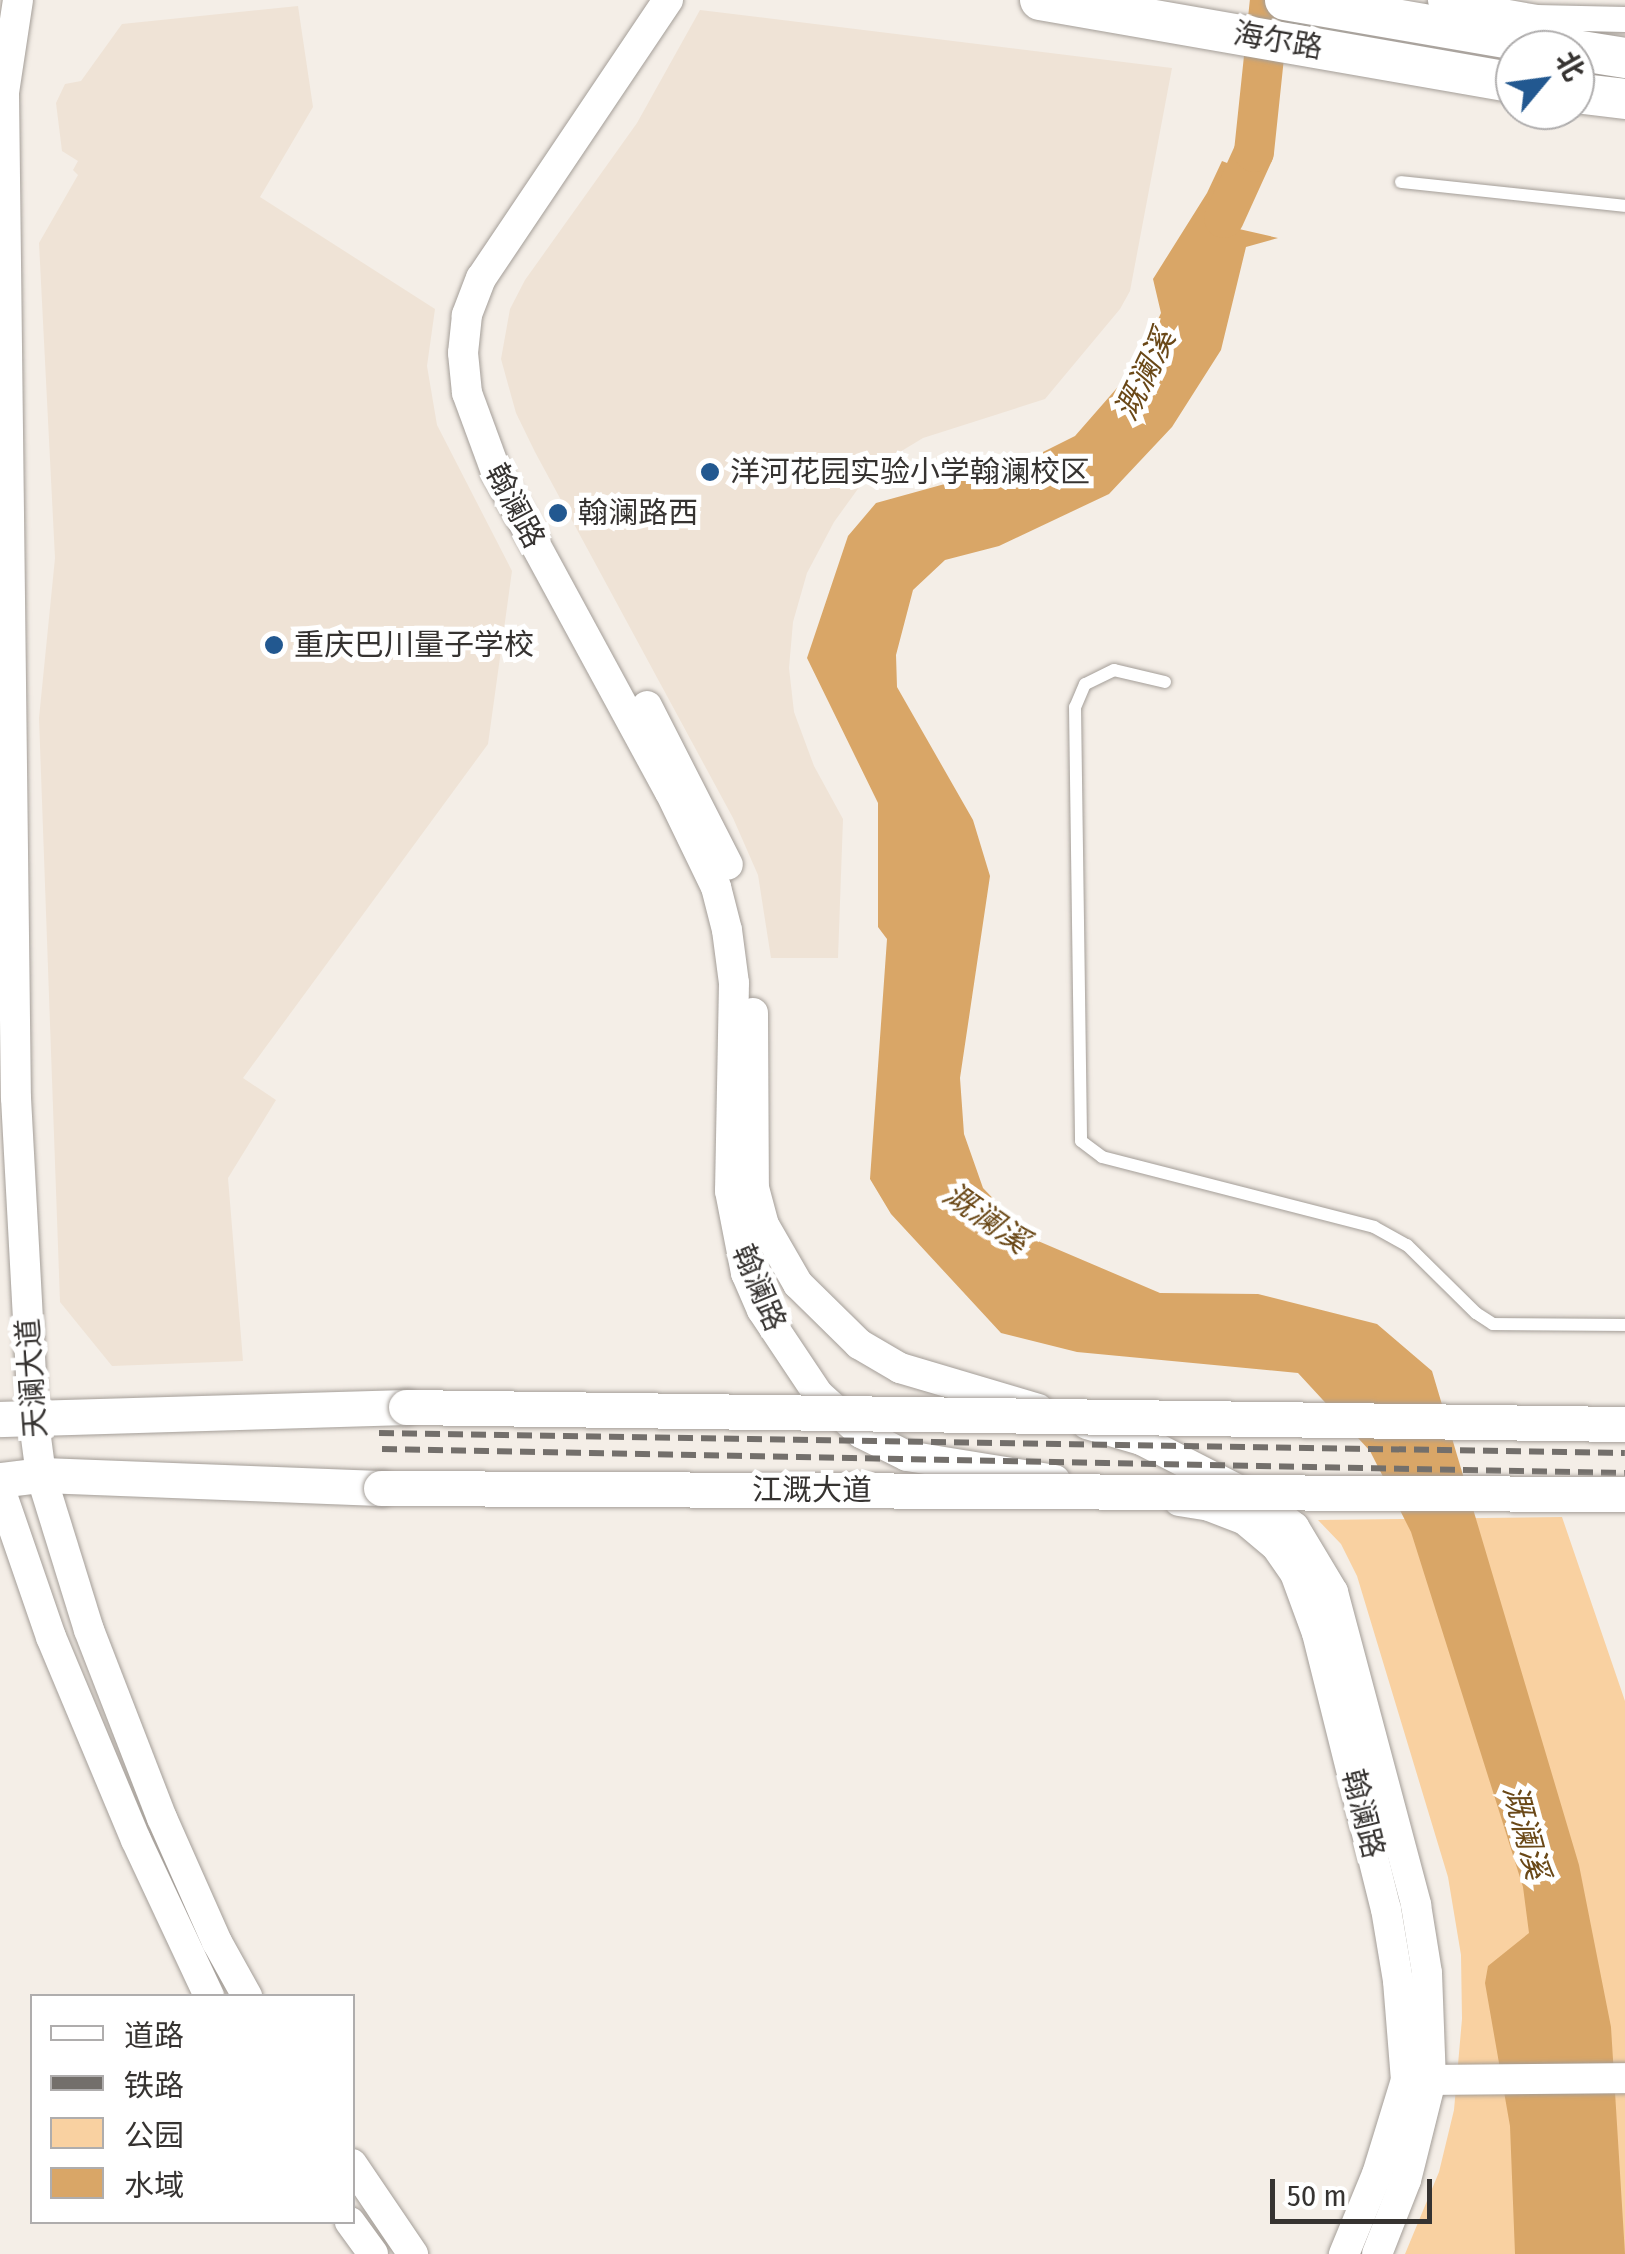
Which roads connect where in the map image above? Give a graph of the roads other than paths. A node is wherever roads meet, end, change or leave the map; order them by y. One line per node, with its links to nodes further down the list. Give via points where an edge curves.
1 (18, 0): 11 (street, 天澜大道)
2 (669, 0): 27 (street, 翰澜路, via 618,105 511,263 485,323 480,354 494,422 511,461 688,780 733,878 753,981 754,1188 764,1226 798,1284 828,1318 900,1368 1141,1440 1260,1500 1294,1527 1333,1592 1416,1905 1428,1973); 27 (street, 翰澜路, via 496,252 467,316 462,354 477,428 496,472 716,887 734,983 730,1191 746,1273 762,1310 818,1394 861,1433 906,1456 1209,1506 1244,1520 1276,1546 1310,1604 1386,1910)
3 (1040, 0): 10 (main road, 海尔路)
4 (1285, 0): 7 (main road, 海尔路)
5 (1440, 0): 6 (street, via 1536,17)
6 (1625, 19)
7 (1495, 36)
8 (1595, 53): 9 (main road, 海尔路)
9 (1625, 58)
10 (1495, 80)
11 (2, 92): 18 (street, 天澜大道)
12 (1595, 95): 13 (main road)
13 (1625, 99)
14 (1401, 182): 15 (lane)
15 (1625, 206)
16 (1166, 682): 17 (lane, via 1114,670 1085,684 1075,708 1081,1142 1102,1157 1374,1226 1406,1244 1493,1324)
17 (1625, 1325)
18 (16, 1417): 19 (main road, bridge, via 406,1407); 20 (street, 天澜大道)
19 (1625, 1424)
20 (41, 1475): 21 (main road, 江溉大道); 23 (main road, 江溉大道, bridge, via 380,1488); 25 (street, 天澜大道, via 90,1630 162,1818)
21 (0, 1480)
22 (0, 1490): 24 (street, via 51,1637)
23 (1625, 1494)
24 (209, 1994)
25 (246, 1994)
26 (1625, 2078): 27 (street)
27 (1419, 2080): 32 (street, 翰澜路); 33 (street, 翰澜路, via 1406,2180)
28 (355, 2168): 31 (street)
29 (351, 2224): 30 (street)
30 (372, 2254)
31 (413, 2254)
32 (1344, 2254)
33 (1377, 2254)

